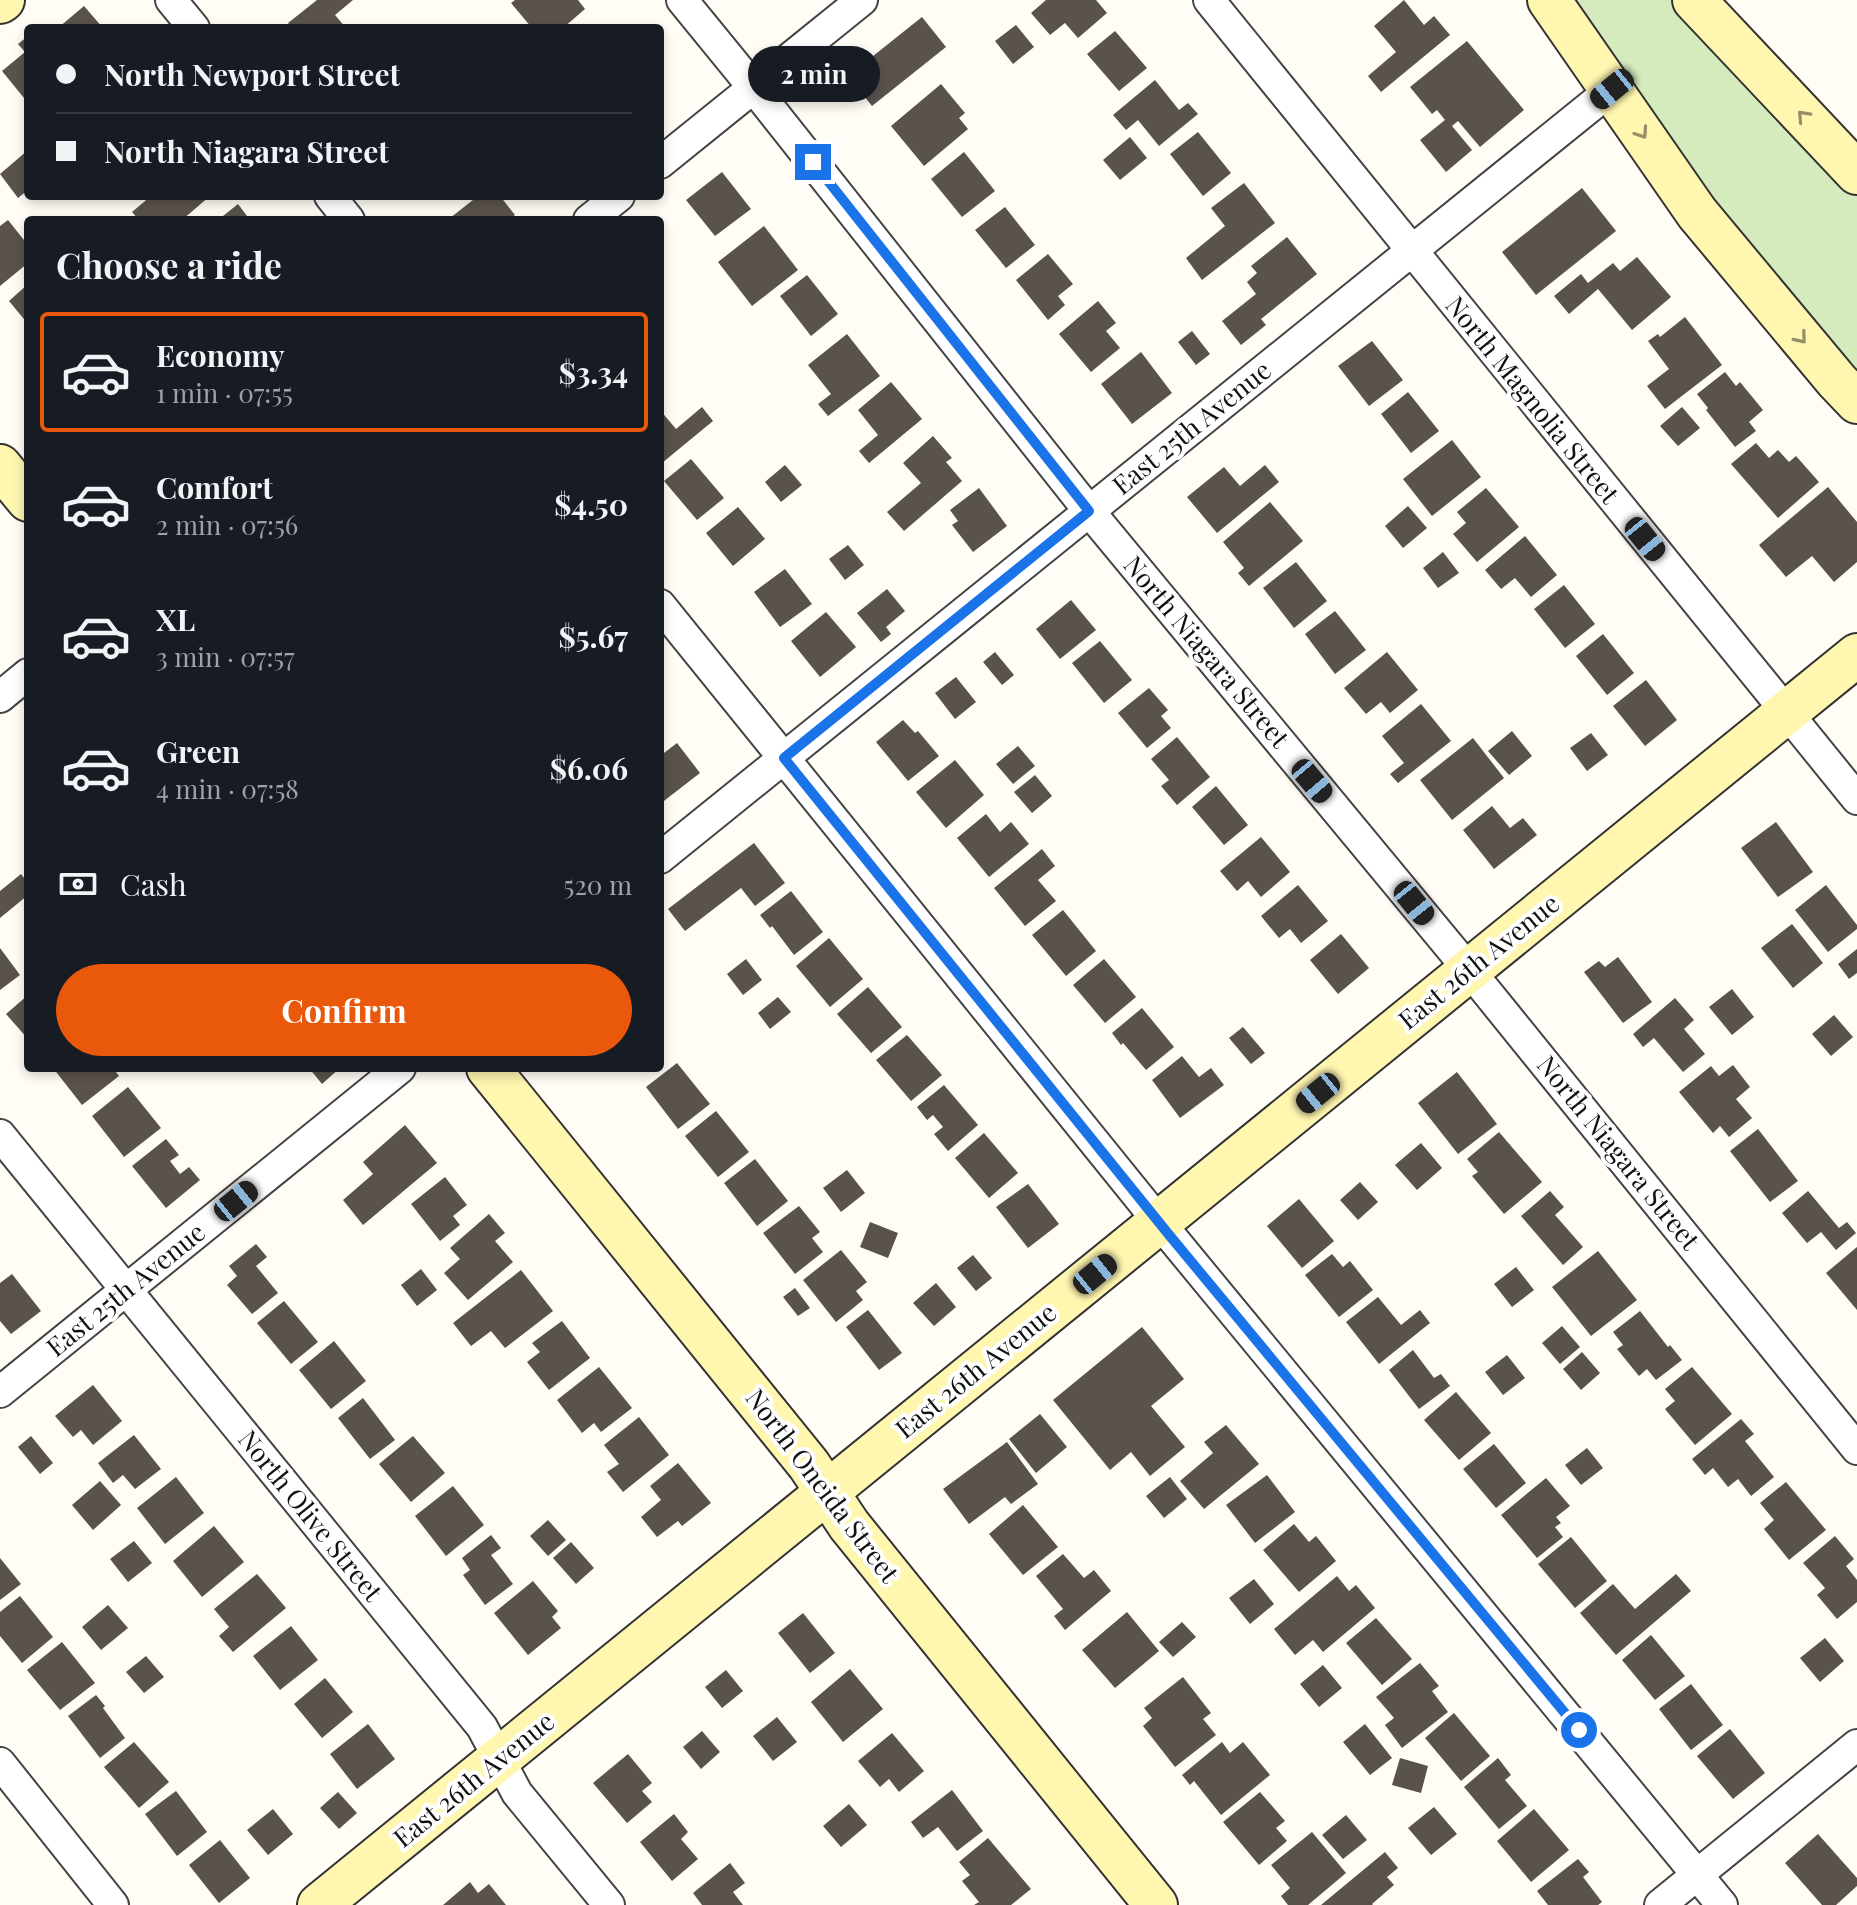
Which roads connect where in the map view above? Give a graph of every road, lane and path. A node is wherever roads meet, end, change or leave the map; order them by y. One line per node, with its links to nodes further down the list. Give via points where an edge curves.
1 (171, 0): 7 (street)
2 (682, 0): 8 (street, North Niagara Street)
3 (862, 0): 8 (street)
4 (1209, 0): 16 (street, North Magnolia Street)
5 (1549, 0): 9 (street)
6 (1694, 0): 11 (street, one-way to 6)
7 (191, 24)
8 (753, 87): 10 (street); 20 (street, North Niagara Street)
9 (1612, 89): 16 (street, East 25th Avenue); 17 (street, one-way to 17, via 1697,213)
10 (664, 160)
11 (1857, 173)
12 (333, 200): 14 (street)
13 (614, 200): 15 (street)
14 (346, 216)
15 (594, 216)
16 (1412, 251): 20 (street, East 25th Avenue); 25 (street, North Magnolia Street)
17 (1857, 402)
18 (0, 466): 19 (street)
19 (24, 495)
20 (1089, 511): 26 (street, East 25th Avenue); 29 (street, North Niagara Street)
21 (664, 610): 26 (street)
22 (1857, 655): 25 (street, East 26th Avenue)
23 (24, 677): 24 (street)
24 (0, 697)
25 (1786, 713): 27 (street, North Magnolia Street); 29 (street, East 26th Avenue)
26 (784, 758): 28 (street, East 25th Avenue); 33 (street)
27 (1857, 799)
28 (664, 855)
29 (1469, 970): 33 (street, East 26th Avenue); 36 (street, North Niagara Street)
30 (395, 1072): 34 (street, East 25th Avenue)
31 (491, 1072): 37 (street, North Oneida Street)
32 (0, 1135): 34 (street, North Olive Street)
33 (1159, 1222): 37 (street, East 26th Avenue); 41 (street)
34 (125, 1290): 35 (street, East 25th Avenue); 39 (street, North Olive Street, via 482,1727)
35 (0, 1392)
36 (1857, 1449)
37 (827, 1492): 39 (street, East 26th Avenue); 45 (street, North Oneida Street)
38 (1857, 1745): 41 (street)
39 (499, 1759): 43 (street, East 26th Avenue); 44 (street, North Olive Street, via 517,1793)
40 (0, 1763): 42 (street)
41 (1698, 1874): 46 (street); 47 (street)
42 (113, 1905)
43 (319, 1905)
44 (609, 1905)
45 (1156, 1905)
46 (1660, 1905)
47 (1722, 1905)

